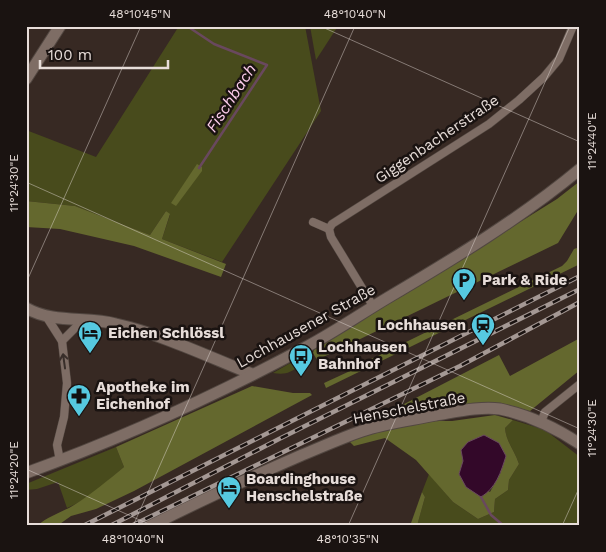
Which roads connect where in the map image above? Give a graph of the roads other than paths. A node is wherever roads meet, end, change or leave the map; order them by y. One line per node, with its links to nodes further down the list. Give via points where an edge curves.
1 (60, 26): 3 (main road)
2 (573, 26): 6 (street, Giggenbacherstraße, via 559,59 519,100 489,124 332,224)
3 (26, 79)
4 (580, 169): 7 (main road, Lochhausener Straße, via 528,209)
5 (312, 222): 6 (street)
6 (329, 229): 7 (street)
7 (374, 306): 13 (main road, Lochhausener Straße)
8 (26, 308): 9 (main road)
9 (46, 316): 10 (main road); 11 (street)
10 (83, 320): 11 (street); 12 (main road, via 123,326)
11 (62, 341): 18 (street, one-way to 11, via 57,445 67,383)
12 (223, 363): 13 (main road); 15 (main road, via 228,377)
13 (252, 374): 15 (main road, Lochhausener Straße)
14 (580, 384): 16 (street, via 545,412)
15 (223, 389): 18 (main road, Lochhausener Straße, via 132,432)
16 (540, 422): 17 (main road, Henschelstraße); 20 (main road, Henschelstraße, via 498,409 467,410 364,430 272,468)
17 (580, 444)
18 (60, 461): 19 (main road, Lochhausener Straße)
19 (26, 473)
20 (169, 522): 21 (main road, Henschelstraße)
21 (150, 526)

